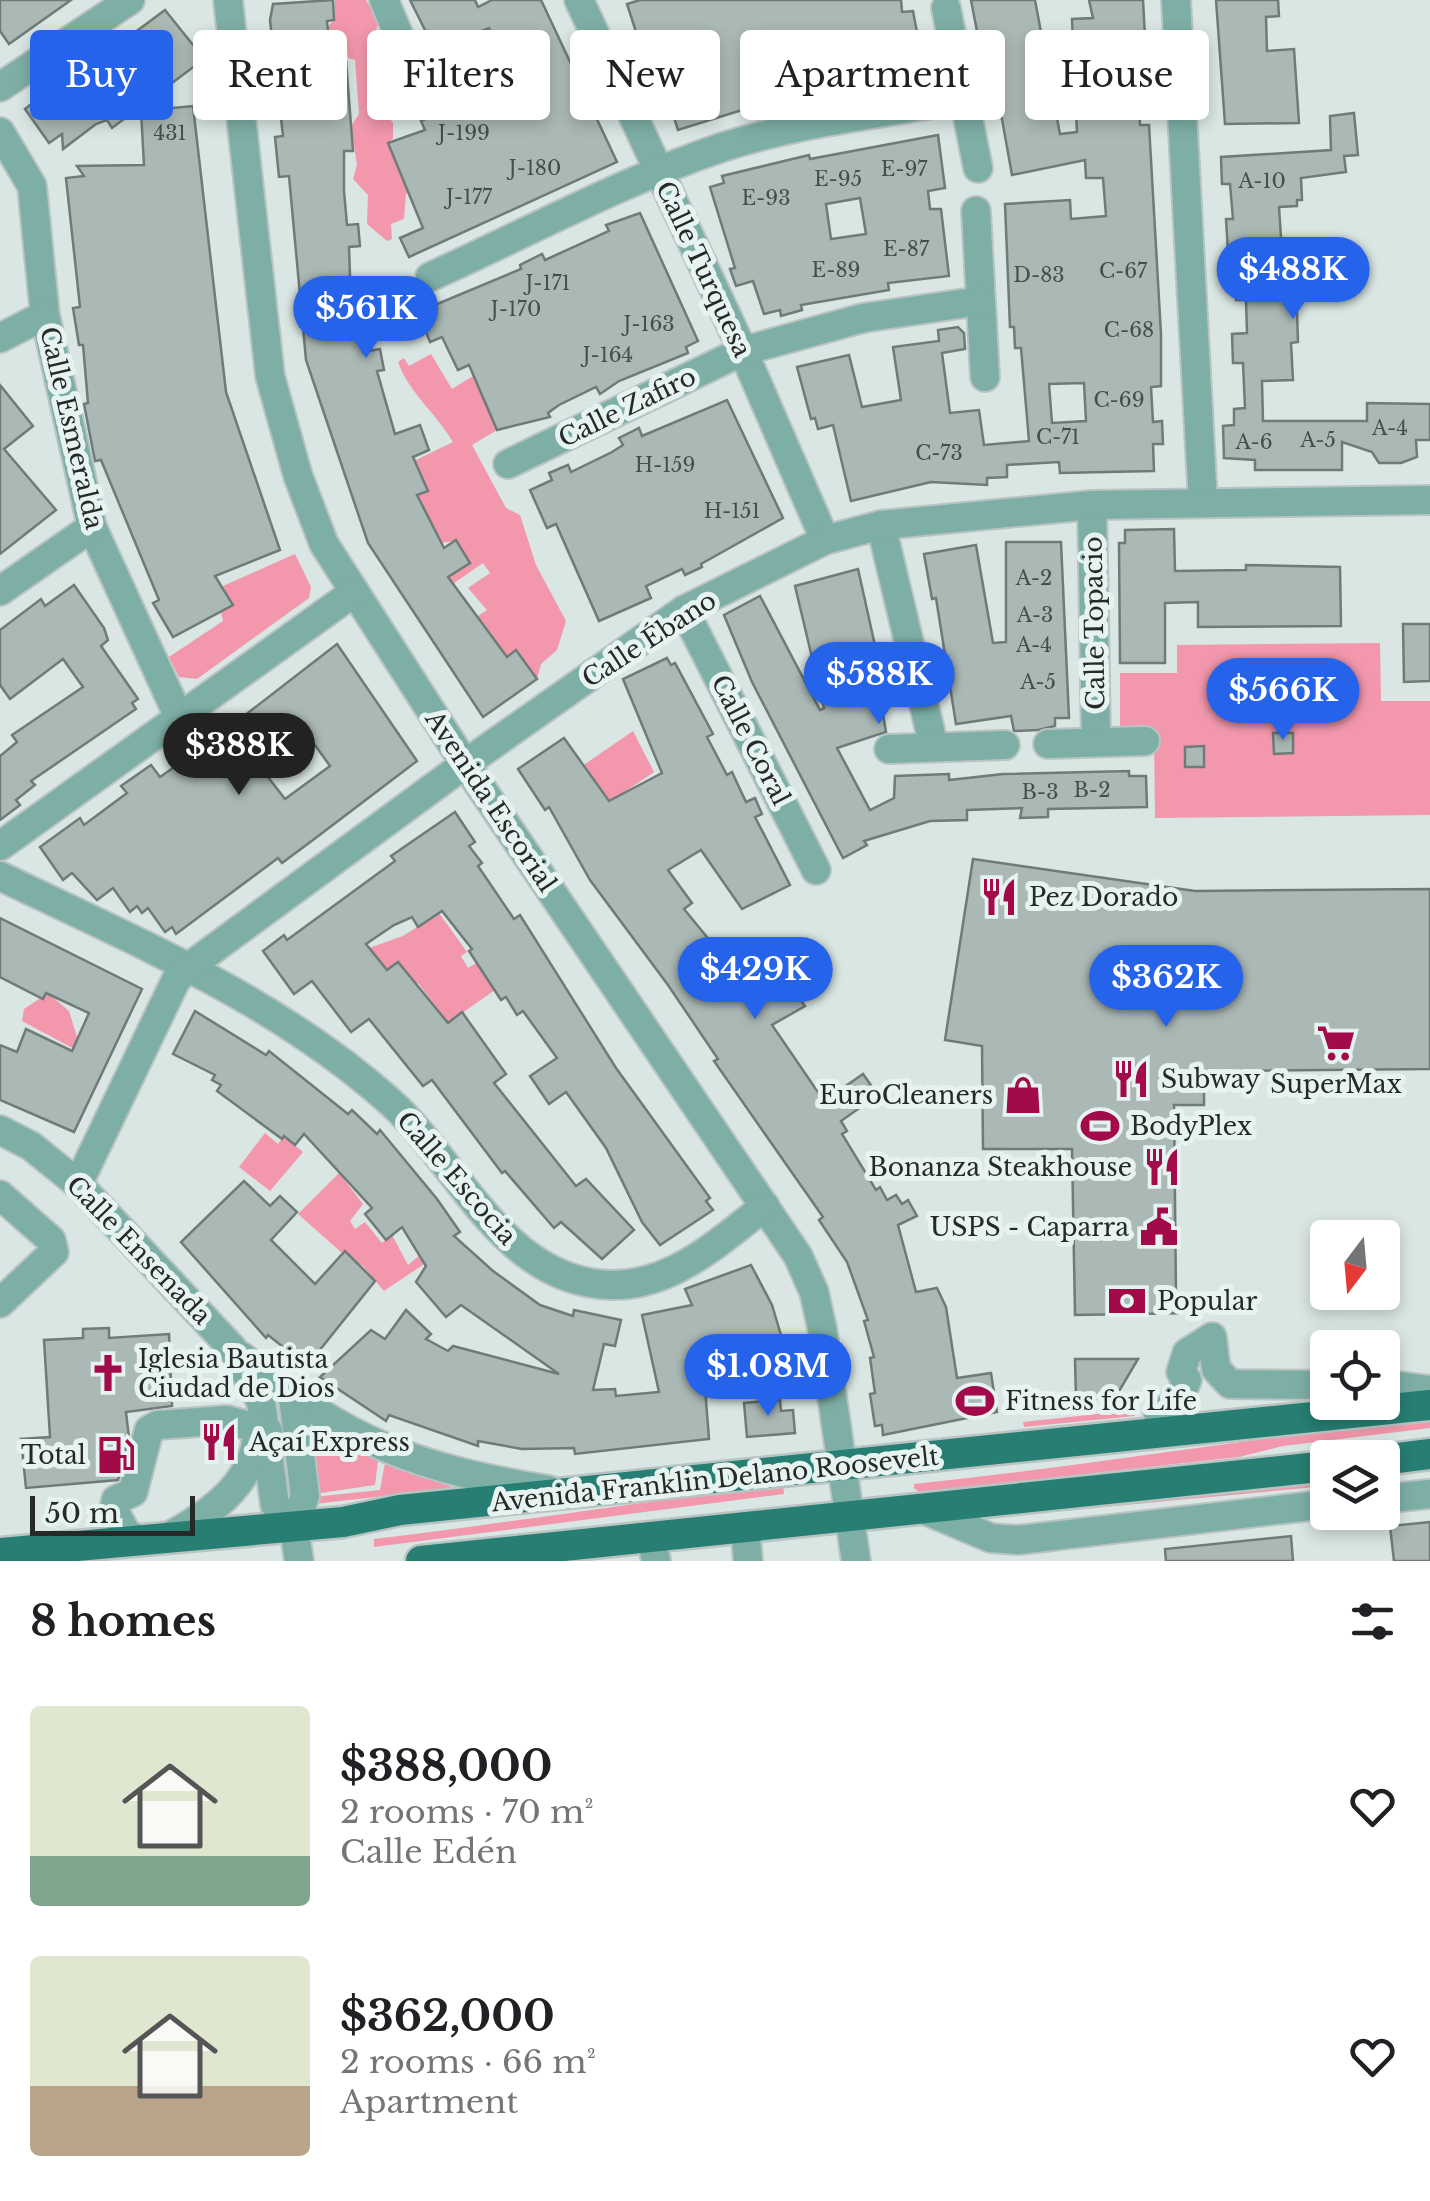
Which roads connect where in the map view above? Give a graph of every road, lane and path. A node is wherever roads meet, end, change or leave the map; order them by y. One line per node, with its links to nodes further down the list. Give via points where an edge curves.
1 (130, 0): 9 (street)
2 (228, 0): 30 (street, Avenida Escorial, via 270,376 324,544)
3 (384, 0): 7 (street)
4 (578, 0): 14 (street, Calle Turquesa)
5 (1176, 0): 24 (street)
6 (946, 8): 8 (street)
7 (393, 30)
8 (950, 30)
9 (0, 87)
10 (841, 120): 14 (street)
11 (968, 120): 13 (street)
12 (0, 132): 18 (street, Calle Esmeralda, via 32,186)
13 (978, 168)
14 (658, 170): 16 (street); 20 (street, Calle Turquesa)
15 (976, 212): 17 (street)
16 (430, 277)
17 (980, 301): 20 (street, Calle Zafiro, via 863,318); 21 (street)
18 (45, 315): 19 (street); 27 (street, Calle Esmeralda)
19 (0, 338)
20 (744, 351): 22 (street, Calle Zafiro); 28 (street, Calle Turquesa)
21 (986, 376)
22 (508, 464)
23 (1430, 500): 24 (street, Calle Ébano)
24 (1203, 502): 25 (street, Calle Ébano)
25 (1092, 505): 26 (street, Calle Ébano); 34 (street, Calle Topacio)
26 (881, 525): 28 (street, Calle Ébano); 37 (street)
27 (92, 527): 29 (street); 32 (street, Calle Esmeralda)
28 (824, 540): 31 (street, Calle Ébano)
29 (0, 592)
30 (353, 593): 32 (street); 39 (street, Avenida Escorial)
31 (684, 610): 39 (street, Calle Ébano); 41 (street, Calle Coral)
32 (178, 715): 40 (street)
33 (1145, 741): 34 (street, Calle Topacio)
34 (1096, 742): 35 (street, Calle Topacio)
35 (1048, 744)
36 (1004, 745): 37 (street)
37 (934, 748): 38 (street)
38 (889, 749)
39 (465, 764): 43 (street, Calle Ébano); 47 (street, Avenida Escorial)
40 (0, 846)
41 (816, 870)
42 (0, 876): 43 (street, Calle Escocia)
43 (189, 968): 45 (street, Calle Ébano, via 176,980); 47 (street, Calle Escocia, via 274,1015 390,1101 526,1257 559,1275 628,1285 662,1276 696,1260)
44 (0, 1130): 45 (street, Calle Ensenada)
45 (78, 1184): 49 (street, Calle Ensenada)
46 (0, 1195): 48 (street, via 51,1240 54,1252)
47 (765, 1206): 57 (street, Avenida Escorial, via 814,1292)
48 (0, 1303)
49 (232, 1348): 53 (street); 56 (street)
50 (1310, 1385): 55 (street, via 1230,1384 1216,1369 1212,1337 1184,1362 1184,1388)
51 (1400, 1386): 52 (street)
52 (1430, 1390)
53 (292, 1397): 59 (street, via 385,1450 466,1474); 65 (street, via 305,1496)
54 (1430, 1405): 55 (main road, Avenida Franklin Delano Roosevelt)
55 (1150, 1425): 57 (main road, Avenida Franklin Delano Roosevelt)
56 (262, 1430): 65 (street, via 275,1505); 67 (street, via 226,1498 202,1519); 67 (street, via 208,1420 149,1430 134,1492 116,1500 114,1510 126,1533)
57 (844, 1466): 59 (main road, Avenida Franklin Delano Roosevelt); 64 (street, Avenida Escorial)
58 (1310, 1468): 63 (main road, Avenida Franklin Delano Roosevelt)
59 (578, 1494): 65 (main road, Avenida Franklin Delano Roosevelt)
60 (1430, 1494): 61 (street)
61 (1400, 1497)
62 (1310, 1506): 63 (street, via 1018,1540 991,1538)
63 (926, 1511): 64 (main road, Avenida Franklin Delano Roosevelt)
64 (850, 1517): 66 (main road, Avenida Franklin Delano Roosevelt); 74 (street, Avenida Escorial)
65 (294, 1527): 67 (main road, Avenida Franklin Delano Roosevelt); 70 (street)
66 (746, 1527): 68 (main road, Avenida Franklin Delano Roosevelt); 73 (street)
67 (154, 1539): 69 (main road, Avenida Franklin Delano Roosevelt)
68 (644, 1545): 71 (main road, Avenida Franklin Delano Roosevelt); 72 (street)
69 (0, 1554)
70 (300, 1561)
71 (421, 1561)
72 (571, 1561)
73 (748, 1561)
74 (856, 1561)

